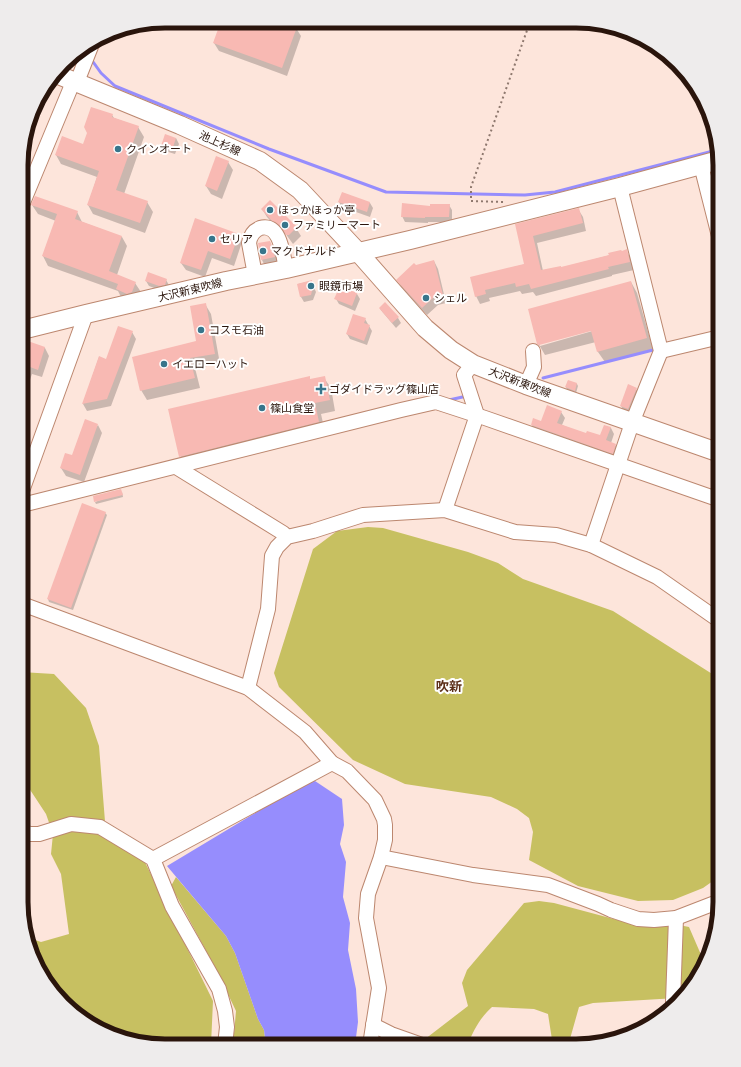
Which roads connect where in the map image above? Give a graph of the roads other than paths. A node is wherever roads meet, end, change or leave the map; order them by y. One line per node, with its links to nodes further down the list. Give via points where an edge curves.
1 (89, 51): 3 (street)
2 (61, 76): 3 (main road, 池上杉線)
3 (77, 82): 7 (street, via 71,87); 9 (main road, 池上杉線, via 260,161 300,190)
4 (713, 162): 5 (main road, 大沢新東吹線)
5 (701, 165): 6 (main road, 大沢新東吹線); 8 (street)
6 (620, 187): 9 (main road, 大沢新東吹線); 16 (street)
7 (28, 191)
8 (713, 212)
9 (358, 252): 10 (main road, 大沢新東吹線); 17 (main road, 大沢新東吹線, via 425,328)
10 (286, 269): 11 (main road, 大沢新東吹線); 11 (street, via 278,237 272,230 264,228 255,231 249,243)
11 (255, 275): 12 (main road, 大沢新東吹線)
12 (86, 314): 13 (main road, 大沢新東吹線); 24 (street)
13 (28, 328)
14 (713, 338): 16 (street)
15 (533, 351): 18 (street, via 534,368)
16 (661, 351): 20 (street)
17 (473, 364): 18 (main road, 大沢新東吹線); 19 (street, via 464,375)
18 (526, 385): 20 (main road, 大沢新東吹線)
19 (476, 415): 22 (street); 23 (street, via 436,402); 27 (street)
20 (632, 423): 21 (main road, 大沢新東吹線); 22 (street)
21 (713, 451)
22 (619, 464): 25 (street); 29 (street)
23 (176, 467): 26 (street); 28 (street)
24 (28, 474)
25 (713, 498)
26 (28, 504)
27 (445, 510): 28 (street, via 363,515); 29 (street, via 515,532 556,535)
28 (287, 537): 32 (street, via 272,556 268,609)
29 (591, 545): 31 (street, via 657,577)
30 (28, 606): 32 (street)
31 (713, 616)
32 (248, 688): 33 (street, via 305,732)
33 (332, 763): 35 (street, via 347,771 375,800 385,825); 36 (street)
34 (28, 833): 36 (street, via 39,834 70,824 100,828)
35 (381, 857): 38 (street, via 473,875 548,885 638,919); 40 (street, via 368,894 366,918 380,988)
36 (153, 860): 41 (street, via 172,906 219,989 225,1011)
37 (713, 904): 38 (street)
38 (676, 918): 39 (street)
39 (673, 998)
40 (373, 1025): 42 (street); 43 (street)
41 (226, 1039)
42 (371, 1039)
43 (405, 1039)

